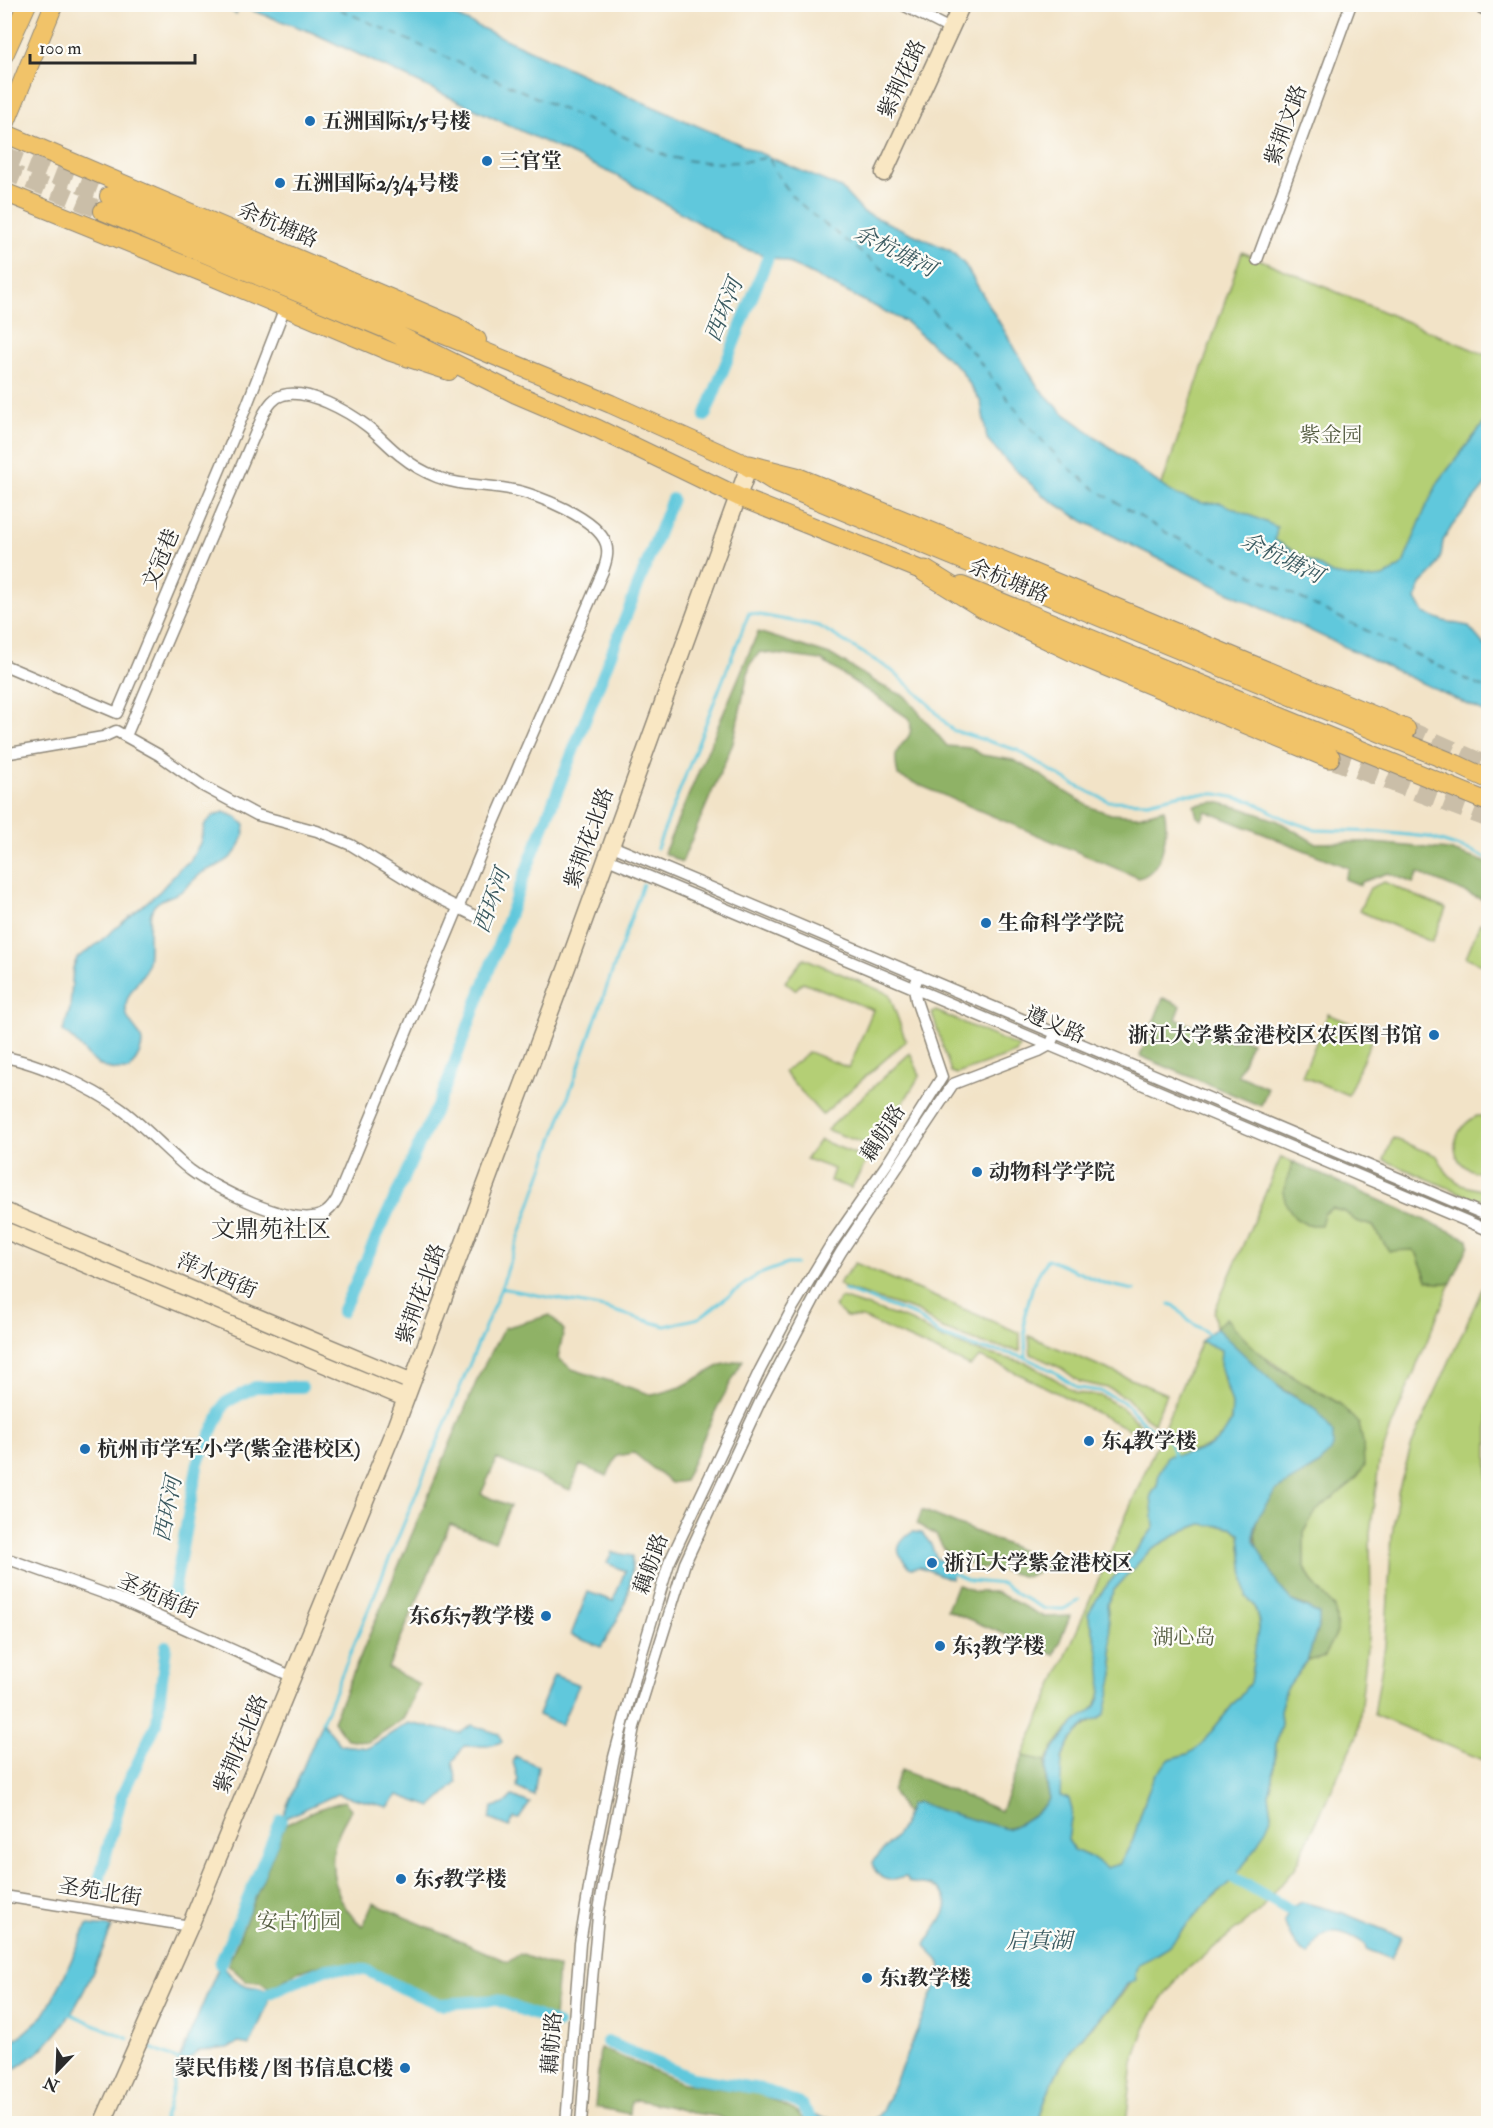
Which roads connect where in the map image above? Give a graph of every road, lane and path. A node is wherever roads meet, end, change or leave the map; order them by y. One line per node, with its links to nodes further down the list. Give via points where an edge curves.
1 (27, 4): 9 (main road)
2 (54, 4): 10 (main road)
3 (901, 4): 8 (street)
4 (962, 4): 8 (main road, 紫荆花路)
5 (1351, 4): 14 (street, 紫荆文路)
6 (1473, 4): 7 (street)
7 (1488, 11)
8 (950, 29): 12 (main road, 紫荆花路)
9 (4, 55)
10 (4, 127)
11 (4, 133): 16 (main road, 余杭塘路, via 454,326)
12 (884, 173)
13 (4, 192): 15 (main road, 余杭塘路)
14 (1257, 260)
15 (285, 306): 17 (main road, 余杭塘路, via 391,352); 21 (street, 文冠巷, via 117,713)
16 (527, 370): 17 (main road, 余杭塘路, via 106,203 388,330); 18 (main road, 余杭塘路)
17 (516, 394): 19 (main road, 余杭塘路, via 608,433)
18 (749, 466): 19 (main road, 紫荆花北路); 22 (highway, via 807,483); 26 (main road, 余杭塘路, via 778,484)
19 (738, 497): 20 (main road, 余杭塘路); 28 (main road, 紫荆花北路)
20 (925, 571): 25 (highway, via 983,607 1084,656); 27 (main road, 余杭塘路)
21 (4, 665)
22 (1405, 730)
23 (126, 736): 24 (street, via 116,731 103,737); 29 (street, via 202,786 256,815 317,831 351,845); 29 (street, via 264,413 276,398 302,395 324,401 365,424 400,455 439,478 513,489 560,507 602,537 606,561)
24 (4, 754)
25 (1329, 757)
26 (1488, 779)
27 (1488, 802)
28 (608, 851): 31 (street, 遵义路); 32 (street, 遵义路); 40 (main road, 紫荆花北路)
29 (459, 908): 30 (street); 35 (street, via 337,1199 320,1216 282,1213 240,1199 191,1171 120,1108 89,1089 21,1060)
30 (475, 916)
31 (919, 975): 32 (street); 33 (street, 遵义路)
32 (914, 987): 34 (street, 遵义路); 47 (street, 藕舫路, via 942,1077 792,1310 669,1563 617,1746 596,1845 580,1943)
33 (1056, 1032): 34 (street); 37 (street, 遵义路)
34 (1050, 1044): 39 (street, 遵义路); 48 (street, 藕舫路, via 953,1084 822,1284 760,1402 685,1563 634,1727 604,1881)
35 (4, 1057)
36 (4, 1211): 40 (main road, 萍水西街)
37 (1488, 1216)
38 (4, 1230): 41 (main road, 萍水西街)
39 (1488, 1230)
40 (412, 1382): 41 (main road, 紫荆花北路)
41 (405, 1398): 43 (main road, 紫荆花北路)
42 (4, 1560): 43 (street, 圣苑南街, via 117,1598)
43 (293, 1677): 45 (main road, 紫荆花北路)
44 (4, 1896): 45 (street, 圣苑北街)
45 (190, 1926): 46 (main road, 紫荆花北路)
46 (102, 2124)
47 (566, 2124)
48 (581, 2124)

